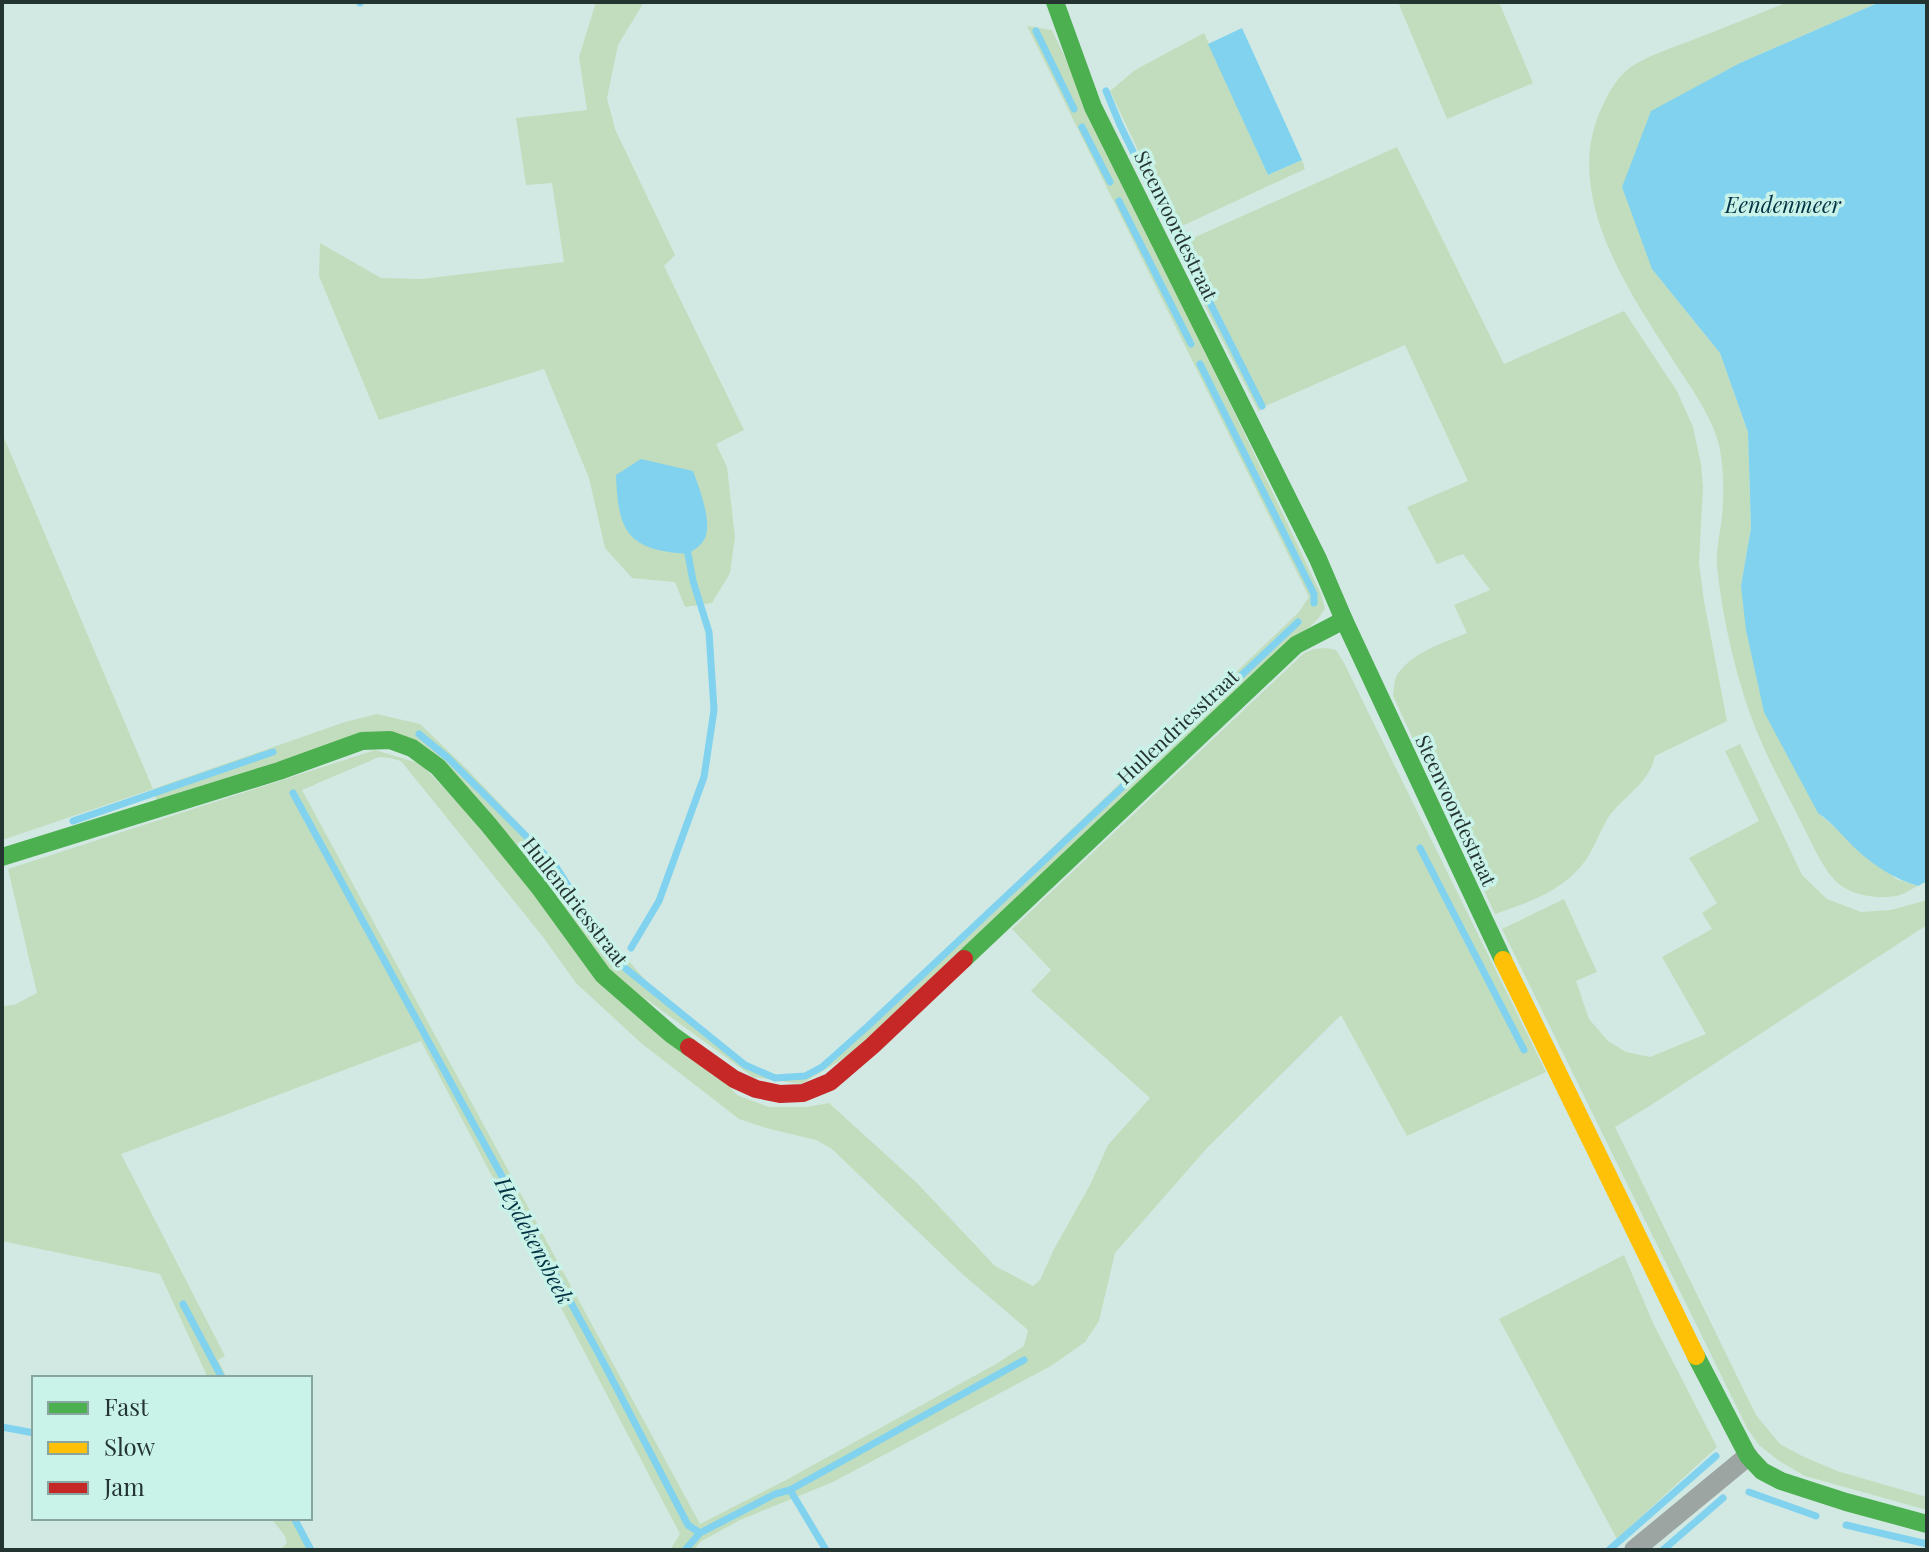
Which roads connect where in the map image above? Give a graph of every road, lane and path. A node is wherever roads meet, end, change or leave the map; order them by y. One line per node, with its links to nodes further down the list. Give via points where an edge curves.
1 (1055, 2): 2 (street, Steenvoordestraat, via 1093,107)
2 (1344, 620): 3 (street, Hullendriesstraat, via 1296,645 872,1046 830,1082 803,1093 780,1094 734,1079 636,1005 603,975 531,876 438,767 390,740 362,741); 4 (street, Steenvoordestraat, via 1512,979)
3 (2, 857)
4 (1748, 1456): 5 (street, Steenvoordestraat, via 1781,1481); 6 (street)
5 (1927, 1524)
6 (1634, 1550)

